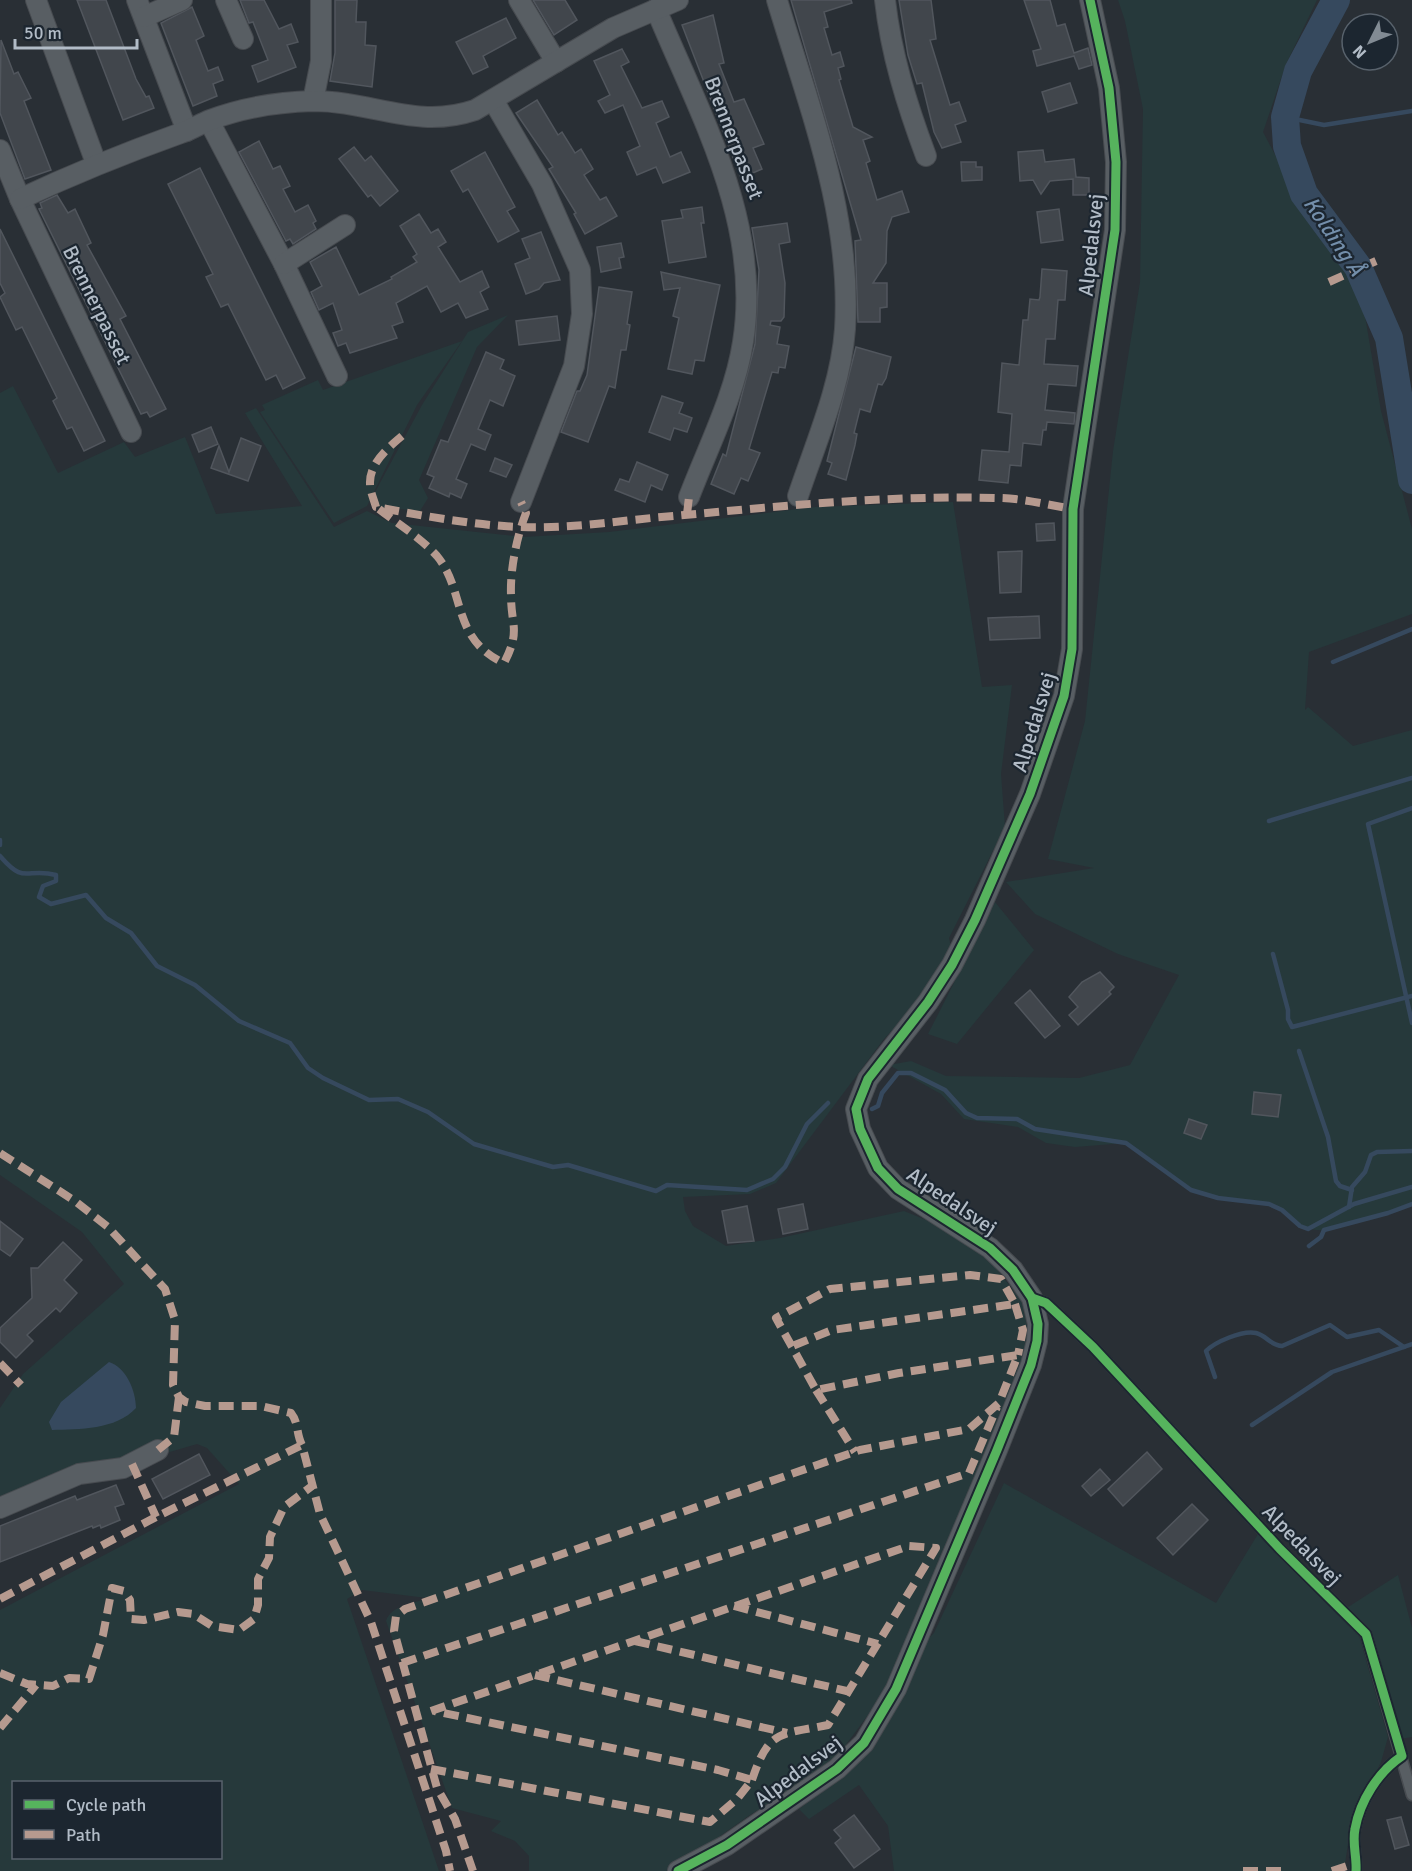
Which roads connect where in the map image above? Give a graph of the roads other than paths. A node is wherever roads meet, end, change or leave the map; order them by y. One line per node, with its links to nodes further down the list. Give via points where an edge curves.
1 (36, 0): 20 (street)
2 (182, 0): 10 (street)
3 (226, 0): 12 (street)
4 (321, 0): 15 (street, via 321,61)
5 (519, 0): 13 (street)
6 (678, 0): 11 (street)
7 (777, 0): 26 (street, via 839,213 845,262 845,330 832,396)
8 (885, 0): 19 (street, via 903,88)
9 (1090, 0): 29 (street, Alpedalsvej, via 1109,88 1116,162 1115,230 1073,509 1072,649 1064,696 1030,794 975,920 928,1002 868,1079 856,1109 860,1129 878,1168 898,1188 990,1248 1013,1270)
10 (141, 9): 17 (street)
11 (656, 9): 13 (street, via 613,28); 27 (street, Brennerpasset, via 721,161 738,217 746,265 743,343)
12 (243, 39)
13 (556, 62): 14 (street)
14 (493, 100): 15 (street, via 456,116 436,119); 28 (street, via 542,184 580,270 582,314 574,366)
15 (313, 101): 16 (street, via 249,109)
16 (209, 121): 17 (street); 23 (street)
17 (187, 131): 20 (street)
18 (0, 150): 21 (street, Brennerpasset)
19 (926, 156)
20 (96, 163): 21 (street)
21 (20, 199): 25 (street, Brennerpasset)
22 (345, 225): 23 (street)
23 (284, 264): 24 (street)
24 (337, 376)
25 (131, 432)
26 (798, 496)
27 (689, 497)
28 (521, 502)
29 (1032, 1298): 32 (lane, Alpedalsvej, via 1046,1303 1093,1347 1280,1549 1366,1634); 34 (street, Alpedalsvej, via 1038,1324 1030,1365 882,1715 864,1743 837,1769 727,1845)
30 (158, 1450): 31 (street, via 123,1468 79,1474)
31 (0, 1508)
32 (1402, 1756): 33 (lane, Alpedalsvej); 35 (lane, via 1388,1765 1374,1783 1358,1817)
33 (1412, 1795)
34 (678, 1871)
35 (1356, 1871)

